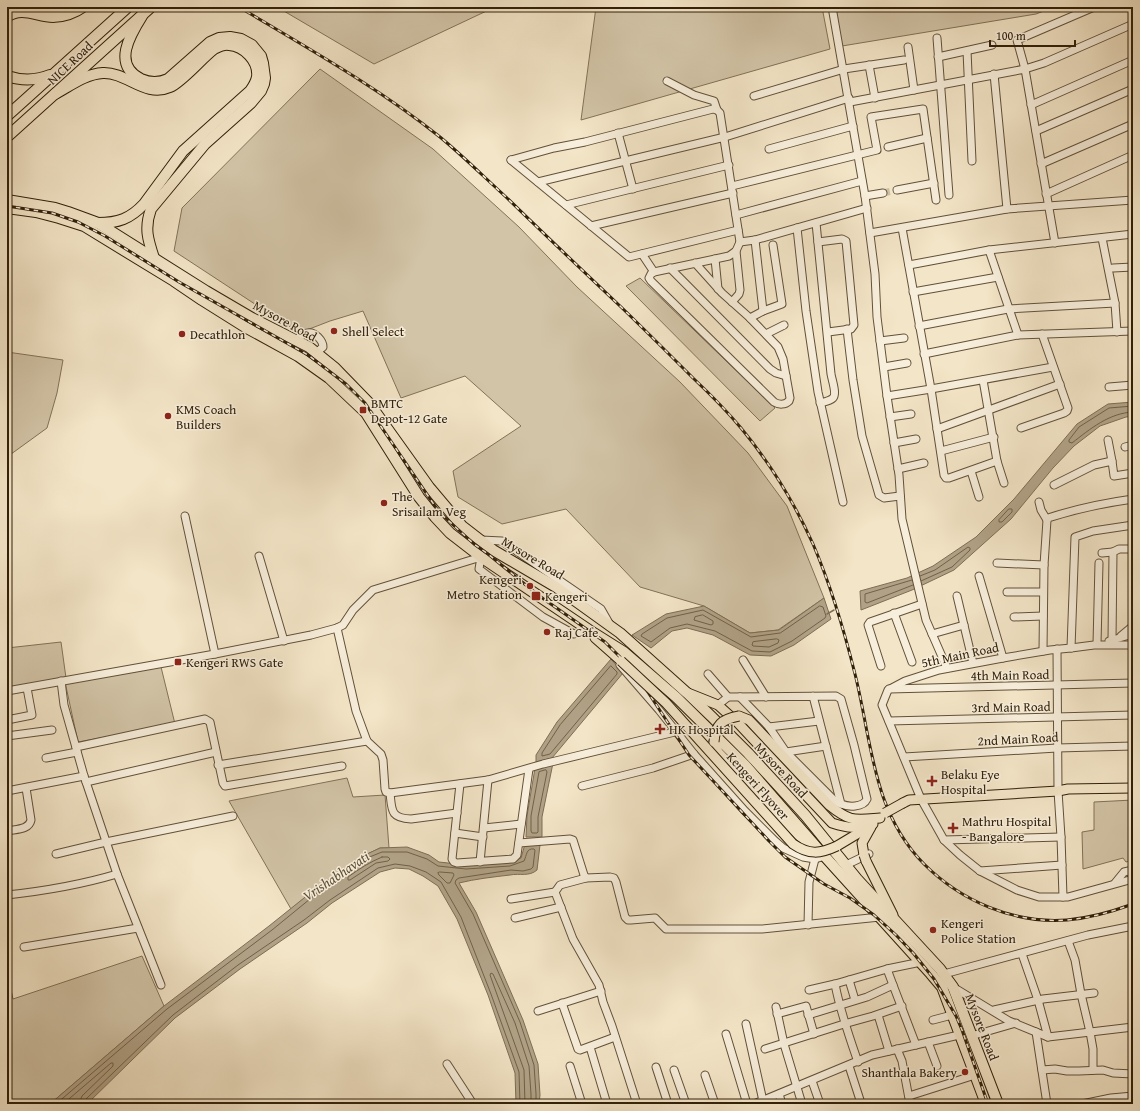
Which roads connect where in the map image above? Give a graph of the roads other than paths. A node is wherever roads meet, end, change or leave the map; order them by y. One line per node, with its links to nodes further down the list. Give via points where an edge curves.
1 (44, 7): 2 (highway)
2 (61, 7)
3 (83, 7): 9 (highway, via 68,15 53,17 24,12)
4 (128, 7): 21 (highway, NICE Road)
5 (151, 7): 8 (highway, NICE Road)
6 (832, 7): 19 (street)
7 (1094, 7): 20 (street, via 1017,40)
8 (142, 16): 29 (highway, NICE Road); 88 (highway, via 130,36 125,54 127,66 141,79 152,82 168,79 210,42 230,37 246,42 256,50 263,63 265,78 261,91 205,144 151,209 147,222)
9 (7, 17)
10 (1133, 24): 20 (street)
11 (937, 38): 15 (street)
12 (992, 45): 14 (street)
13 (908, 47): 28 (street)
14 (967, 51): 15 (street); 24 (street)
15 (938, 57): 26 (street)
16 (904, 60): 18 (street)
17 (1133, 60): 33 (street)
18 (869, 65): 19 (street); 31 (street)
19 (844, 69): 30 (street); 32 (street)
20 (1025, 69): 22 (street); 33 (street)
21 (54, 74): 23 (highway, via 40,79 19,80); 35 (highway, NICE Road)
22 (994, 74): 24 (street); 68 (street)
23 (7, 76)
24 (969, 80): 26 (street); 48 (street)
25 (667, 81): 34 (street, via 694,95 714,101)
26 (941, 85): 28 (street); 59 (street)
27 (1133, 89): 38 (street)
28 (914, 90): 31 (street)
29 (55, 94): 40 (highway, NICE Road); 70 (highway, via 88,76 102,73 118,75 144,88 169,88 214,49 228,45 237,47 250,56 254,63 257,77 250,91 183,151 144,204 122,220)
30 (754, 96)
31 (875, 98): 32 (street)
32 (849, 100): 37 (street); 41 (street)
33 (1031, 105): 38 (street)
34 (717, 110): 39 (street); 41 (street, via 720,113)
35 (7, 116)
36 (1133, 124): 49 (street)
37 (853, 126): 44 (street); 45 (street)
38 (1036, 131): 49 (street)
39 (618, 133): 47 (street); 52 (street, via 511,160)
40 (7, 137)
41 (725, 137): 47 (street); 50 (street)
42 (927, 138): 43 (street); 45 (street, via 923,109 871,117 877,150); 53 (street)
43 (888, 147)
44 (769, 150)
45 (858, 154): 51 (street); 55 (street)
46 (1133, 155): 58 (street)
47 (626, 161): 52 (street); 54 (street)
48 (972, 161)
49 (1041, 164): 58 (street)
50 (729, 165): 54 (street); 55 (street)
51 (862, 181): 60 (street); 69 (street)
52 (538, 182): 64 (street)
53 (934, 184): 56 (street); 62 (street)
54 (633, 189): 64 (street)
55 (732, 189): 69 (street); 72 (street)
56 (896, 190)
57 (883, 193): 60 (street)
58 (1046, 194): 65 (street)
59 (950, 195)
60 (865, 196): 67 (street)
61 (7, 200): 70 (highway, Mysore Road, via 55,208)
62 (936, 200)
63 (1133, 200): 65 (street)
64 (566, 205): 72 (street)
65 (1048, 205): 68 (street); 82 (street)
66 (7, 208): 88 (highway, Mysore Road, via 36,212 84,226)
67 (867, 208): 71 (street); 76 (street)
68 (1007, 209): 74 (street)
69 (736, 215): 75 (street)
70 (98, 223): 88 (highway, Mysore Road)
71 (816, 223): 73 (street); 81 (street)
72 (591, 226): 86 (street, via 629,257)
73 (797, 228): 79 (street); 128 (street)
74 (902, 228): 76 (street); 90 (street)
75 (738, 230): 80 (street); 86 (street)
76 (870, 234): 114 (street)
77 (1133, 234): 78 (street)
78 (1102, 238): 82 (street); 99 (street)
79 (755, 240): 80 (street); 101 (street)
80 (740, 242): 85 (street)
81 (818, 242): 105 (street, via 842,239 846,241 854,326); 106 (street)
82 (1055, 243): 84 (street)
83 (773, 245): 101 (street, via 782,304)
84 (989, 250): 90 (street); 95 (street)
85 (736, 251): 87 (street, via 729,256); 98 (street, via 740,290)
86 (642, 254): 94 (street)
87 (715, 259): 89 (street); 96 (street)
88 (151, 261): 113 (highway, Mysore Road); 117 (highway, Mysore Road, via 245,327)
89 (695, 263): 92 (street); 96 (street)
90 (909, 266): 97 (street)
91 (1133, 267): 93 (street)
92 (670, 268): 94 (street); 121 (street, via 770,369)
93 (1113, 268)
94 (654, 272): 121 (street, via 649,278 651,281 778,404 787,403 790,398)
95 (998, 277): 97 (street); 100 (street)
96 (718, 289): 98 (street)
97 (913, 292): 104 (street)
98 (732, 302): 102 (street)
99 (1115, 303): 100 (street); 107 (street)
100 (1008, 309): 104 (street); 111 (street)
101 (763, 311): 102 (street)
102 (750, 318): 109 (street)
103 (784, 325): 109 (street)
104 (919, 326): 116 (street)
105 (847, 329): 106 (street); 149 (street, via 862,436 879,495 884,498)
106 (828, 332): 128 (street, via 835,394 834,398)
107 (1117, 332): 108 (street); 110 (street)
108 (1133, 332)
109 (766, 334): 121 (street, via 781,352)
110 (1042, 334): 111 (street); 120 (street)
111 (1018, 335): 116 (street)
112 (904, 338): 114 (street)
113 (295, 340): 115 (highway, Mysore Road); 115 (street, via 308,332 312,333 323,344 323,347)
114 (880, 341): 119 (street)
115 (313, 350): 117 (highway); 201 (highway, Mysore Road, via 335,368 369,403 429,487 462,526 493,550 556,587 611,627)
116 (924, 354): 126 (street)
117 (298, 356): 161 (highway, Mysore Road, via 329,378 366,413 419,497 450,533)
118 (907, 363): 119 (street)
119 (884, 367): 127 (street)
120 (1053, 367): 122 (street); 123 (street)
121 (786, 376)
122 (983, 380): 126 (street); 129 (street)
123 (1060, 384): 129 (street); 132 (street, via 1067,411)
124 (1133, 385): 125 (street)
125 (1109, 387)
126 (931, 389): 127 (street); 133 (street)
127 (887, 396): 131 (street)
128 (820, 404): 152 (street)
129 (989, 410): 133 (street); 134 (street)
130 (911, 414): 131 (street)
131 (890, 418): 137 (street)
132 (1020, 428)
133 (937, 429): 140 (street)
134 (994, 437): 140 (street); 141 (street)
135 (916, 439): 137 (street)
136 (1108, 440): 142 (street)
137 (894, 443): 144 (street)
138 (1133, 445): 139 (street)
139 (1125, 447)
140 (941, 451): 145 (street, via 946,478)
141 (997, 461): 145 (street); 147 (street)
142 (1112, 461): 146 (street, via 1114,476); 148 (street, via 1094,465)
143 (924, 463): 144 (street)
144 (898, 469): 149 (street)
145 (971, 471): 150 (street)
146 (1133, 474)
147 (1004, 483)
148 (1054, 484)
149 (900, 496): 169 (street, via 903,524)
150 (979, 498)
151 (1133, 499): 155 (street, via 1065,512)
152 (843, 502)
153 (1039, 502): 155 (street)
154 (185, 516): 186 (street)
155 (1047, 520): 164 (street)
156 (1133, 524): 183 (street, via 1075,537)
157 (1133, 549): 158 (street, via 1119,549)
158 (1113, 552): 159 (street); 179 (street)
159 (1102, 553)
160 (260, 556): 180 (street)
161 (481, 557): 175 (street, via 373,590 353,610 343,625); 176 (highway, Mysore Road); 176 (street, via 479,569 543,618 574,634)
162 (997, 563): 164 (street)
163 (1099, 563): 181 (street)
164 (1044, 565): 167 (street)
165 (979, 576): 188 (street)
166 (1007, 592): 167 (street)
167 (1043, 592): 171 (street)
168 (957, 596): 173 (street)
169 (922, 604): 170 (street); 177 (street)
170 (894, 613): 190 (street); 192 (street, via 868,624)
171 (1043, 616): 172 (street); 185 (street)
172 (1014, 617)
173 (964, 625): 177 (street); 191 (street)
174 (1133, 626): 179 (street)
175 (337, 628): 180 (street); 216 (street, via 353,698)
176 (589, 630): 187 (highway, Mysore Road)
177 (932, 634): 193 (street)
178 (1133, 634): 179 (street)
179 (1115, 639): 181 (street)
180 (284, 641): 186 (street)
181 (1095, 645): 182 (street, 5th Main Road); 183 (street, 5th Main Road)
182 (1133, 645)
183 (1071, 648): 184 (street, 5th Main Road)
184 (1057, 649): 185 (street, 5th Main Road); 197 (street)
185 (1043, 651): 188 (street, 5th Main Road)
186 (215, 654): 195 (street)
187 (620, 656): 214 (street, via 620,665); 246 (main road, Kengeri Flyover, bridge, via 794,844 815,852 824,852 837,846); 256 (highway, Mysore Road, via 634,660 746,765)
188 (1003, 658): 191 (street, 5th Main Road)
189 (744, 660): 205 (street)
190 (912, 662)
191 (974, 663): 193 (street, 5th Main Road)
192 (882, 666)
193 (947, 668): 199 (street, 5th Main Road, via 905,681)
194 (708, 674): 203 (street)
195 (61, 681): 198 (street); 220 (street, via 64,705)
196 (1133, 683): 197 (street, 4th Main Road)
197 (1057, 686): 199 (street, 4th Main Road); 208 (street)
198 (27, 688): 200 (street); 209 (street, via 32,715)
199 (888, 690): 211 (street, via 882,705)
200 (7, 692)
201 (687, 693): 206 (main road); 258 (highway, Mysore Road, via 753,759)
202 (813, 696): 205 (street); 210 (street); 240 (street, via 836,696 841,699 854,745 867,800 863,805)
203 (728, 697): 204 (street); 206 (street)
204 (740, 697): 205 (street); 212 (street)
205 (766, 697)
206 (718, 705): 246 (main road, via 832,823)
207 (1133, 715): 208 (street, 3rd Main Road)
208 (1057, 718): 211 (street, 3rd Main Road); 219 (street)
209 (7, 720)
210 (819, 721): 212 (street); 217 (street)
211 (889, 721): 224 (street)
212 (769, 727): 222 (street)
213 (52, 730): 215 (street)
214 (676, 732): 223 (street); 228 (street)
215 (7, 736)
216 (367, 741): 226 (street); 238 (street, via 381,754 385,789)
217 (826, 746): 222 (street); 240 (street)
218 (1133, 746): 219 (street, 2nd Main Road)
219 (1058, 748): 224 (street, 2nd Main Road); 236 (street)
220 (77, 749): 221 (street, via 205,720 210,722); 225 (street); 229 (street)
221 (216, 752): 226 (street); 229 (street)
222 (786, 752): 240 (street)
223 (694, 754): 232 (street, via 653,768); 256 (street, via 745,811 783,848 803,857)
224 (904, 757): 239 (street)
225 (46, 758)
226 (218, 765): 227 (street, via 225,786)
227 (342, 766)
228 (529, 769): 230 (street); 244 (street)
229 (85, 779): 233 (street); 252 (street)
230 (488, 780): 231 (street); 245 (street)
231 (460, 784): 238 (street); 241 (street)
232 (582, 786)
233 (26, 788): 235 (street); 247 (street, via 30,824 28,827)
234 (1133, 788): 236 (main road, via 1068,789)
235 (7, 791)
236 (1058, 792): 237 (main road); 239 (main road); 250 (street)
237 (1133, 792)
238 (390, 793): 241 (street, via 392,811 403,819)
239 (921, 800): 243 (main road, bridge, via 909,800); 251 (street)
240 (841, 804)
241 (457, 813): 248 (street)
242 (233, 816): 252 (street)
243 (879, 818): 246 (main road); 246 (main road)
244 (522, 824): 245 (street); 253 (street)
245 (484, 828): 249 (street)
246 (857, 829): 256 (main road, Kengeri Flyover, bridge, via 825,800 749,720 739,716 722,721 714,733 718,752); 274 (main road, bridge, via 862,842 862,852)
247 (7, 831)
248 (455, 833): 249 (street); 257 (street, via 452,859 454,862)
249 (483, 837): 257 (street)
250 (1061, 838): 251 (street); 259 (street)
251 (944, 840): 261 (street)
252 (106, 842): 254 (street); 262 (street)
253 (525, 842): 257 (street, via 516,858); 263 (street, via 573,840)
254 (56, 854)
255 (870, 854): 258 (street)
256 (820, 855): 265 (highway, Mysore Road); 275 (street, via 809,882)
257 (480, 862)
258 (846, 865): 265 (highway, Mysore Road)
259 (1062, 865): 261 (street); 269 (street)
260 (1133, 870): 266 (street, via 1124,872)
261 (980, 871): 269 (street, via 1017,890 1039,897)
262 (117, 874): 268 (street, via 48,891); 277 (street)
263 (586, 878): 267 (street, via 560,885); 275 (street, via 614,878 628,920 655,918 666,929 762,929)
264 (1133, 879): 266 (street)
265 (854, 882): 272 (highway, Mysore Road); 274 (highway, Mysore Road)
266 (1116, 883): 269 (street)
267 (555, 892): 270 (street); 271 (street)
268 (7, 895)
269 (1063, 897)
270 (511, 899)
271 (561, 907): 273 (street); 290 (street, via 573,939)
272 (880, 917): 275 (street); 281 (highway, Mysore Road)
273 (516, 918)
274 (896, 921): 283 (highway, Mysore Road)
275 (808, 925)
276 (1133, 926): 278 (street)
277 (138, 928): 279 (street); 286 (street)
278 (1068, 941): 280 (street); 292 (street, via 1075,960)
279 (24, 946)
280 (1022, 954): 283 (street); 295 (street)
281 (921, 962): 282 (street); 304 (highway, Mysore Road, via 942,987)
282 (887, 969): 284 (street); 287 (street)
283 (944, 974): 288 (highway, Mysore Road)
284 (849, 980): 285 (street); 294 (street)
285 (835, 984): 289 (street); 297 (street)
286 (161, 985)
287 (893, 985): 294 (street); 299 (street)
288 (953, 987): 300 (street); 315 (highway, Mysore Road)
289 (809, 990)
290 (601, 991): 296 (street); 316 (street, via 602,1002)
291 (1094, 993): 292 (street)
292 (1081, 994): 295 (street); 311 (street)
293 (804, 997): 298 (street)
294 (855, 1000): 297 (street)
295 (1038, 1000): 300 (street); 317 (street)
296 (562, 1003): 301 (street); 321 (street, via 578,1049)
297 (839, 1005): 303 (street); 308 (street)
298 (806, 1006): 303 (street); 319 (street, via 776,1010)
299 (902, 1006): 302 (street); 320 (street)
300 (994, 1010): 306 (street)
301 (538, 1011)
302 (878, 1014): 308 (street); 324 (street)
303 (808, 1015): 313 (street)
304 (952, 1015): 305 (street); 314 (highway, Mysore Road)
305 (933, 1020)
306 (1016, 1023): 310 (street); 315 (street)
307 (746, 1024): 343 (street)
308 (844, 1024): 313 (street); 325 (street)
309 (1133, 1027): 311 (street)
310 (1036, 1032): 317 (street); 332 (street)
311 (1090, 1032): 317 (street); 333 (street)
312 (726, 1034): 352 (street)
313 (814, 1034): 319 (street)
314 (959, 1035): 318 (street); 336 (highway, Mysore Road)
315 (971, 1036): 358 (highway, Mysore Road)
316 (615, 1037): 321 (street); 348 (street)
317 (1048, 1037)
318 (928, 1042): 320 (street); 329 (street)
319 (784, 1044): 322 (street); 338 (street)
320 (916, 1045): 323 (street)
321 (590, 1047): 347 (street)
322 (765, 1049)
323 (897, 1049): 324 (street); 340 (street, via 902,1060)
324 (889, 1051): 325 (street)
325 (858, 1062): 328 (street)
326 (447, 1064): 345 (street)
327 (570, 1066): 346 (street)
328 (849, 1066): 337 (street); 342 (street)
329 (937, 1066)
330 (656, 1068): 349 (street)
331 (674, 1070): 350 (street)
332 (1042, 1070): 333 (street); 359 (street)
333 (1093, 1070): 334 (street)
334 (1133, 1074)
335 (705, 1075): 351 (street)
336 (975, 1075): 340 (street); 357 (highway, Mysore Road)
337 (812, 1081): 338 (street); 355 (street)
338 (797, 1087): 339 (street); 354 (street)
339 (778, 1094): 343 (street); 353 (street)
340 (909, 1096): 356 (street)
341 (1133, 1096): 344 (street)
342 (860, 1100)
343 (759, 1103)
344 (1092, 1103): 360 (street)
345 (473, 1104)
346 (582, 1104)
347 (607, 1104)
348 (636, 1104)
349 (668, 1104)
350 (686, 1104)
351 (715, 1104)
352 (746, 1104)
353 (782, 1104)
354 (802, 1104)
355 (820, 1104)
356 (910, 1104)
357 (986, 1104)
358 (998, 1104)
359 (1047, 1104)
360 (1082, 1104)

